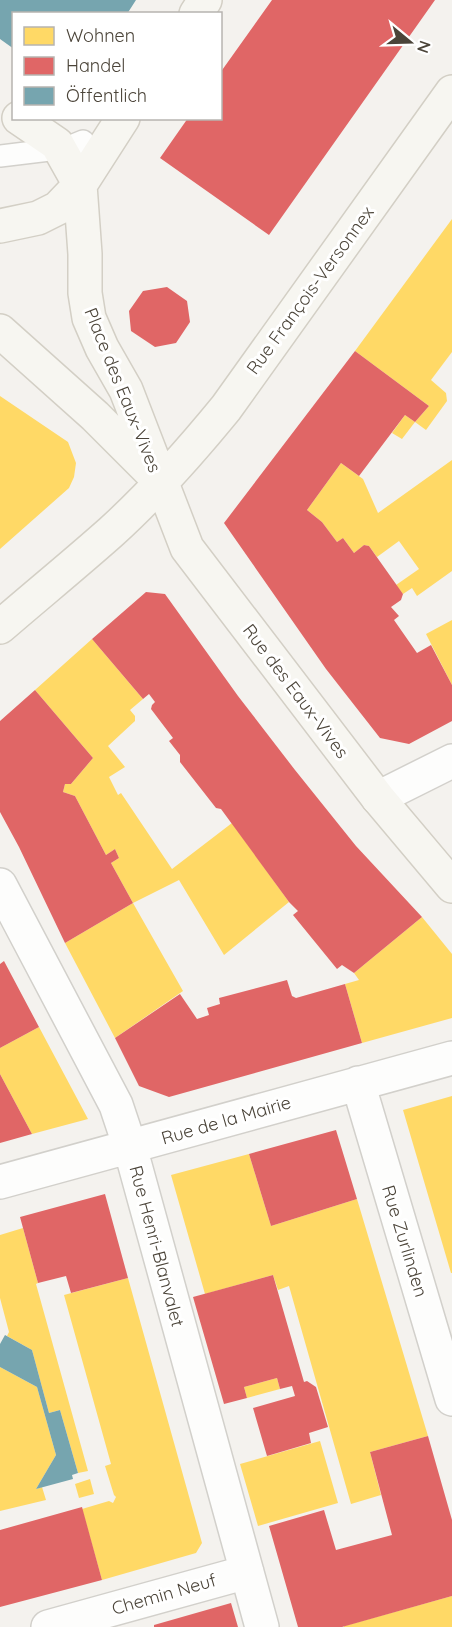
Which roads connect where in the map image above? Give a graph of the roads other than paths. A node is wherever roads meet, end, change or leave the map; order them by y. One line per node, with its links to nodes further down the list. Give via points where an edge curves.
1 (452, 92): 9 (street, Rue François-Versonnex, via 226,408)
2 (23, 120): 4 (street, Place des Eaux-Vives)
3 (121, 123): 4 (street, via 100,136); 6 (street)
4 (67, 144): 5 (lane); 6 (street, Place des Eaux-Vives)
5 (0, 156)
6 (80, 185): 7 (street, via 58,208 38,218); 9 (street, Place des Eaux-Vives, via 89,318 126,390)
7 (0, 226)
8 (0, 331): 9 (street, Place des Eaux-Vives)
9 (161, 482): 10 (street, Rue François-Versonnex); 12 (street, Rue des Eaux-Vives, via 187,548)
10 (0, 627)
11 (452, 761): 12 (street)
12 (378, 798): 14 (street, Rue des Eaux-Vives)
13 (0, 885): 17 (street, Rue Henri-Blanvalet, via 116,1105)
14 (452, 886)
15 (452, 1058): 16 (street, Rue de la Mairie)
16 (358, 1083): 17 (street, Rue de la Mairie); 19 (street, Rue Zurlinden)
17 (130, 1147): 18 (street, Rue de la Mairie); 20 (street, Rue Henri-Blanvalet)
18 (0, 1182)
19 (452, 1399)
20 (247, 1572): 21 (street, Chemin Neuf); 22 (street, Rue Henri-Blanvalet)
21 (48, 1627)
22 (262, 1627)

